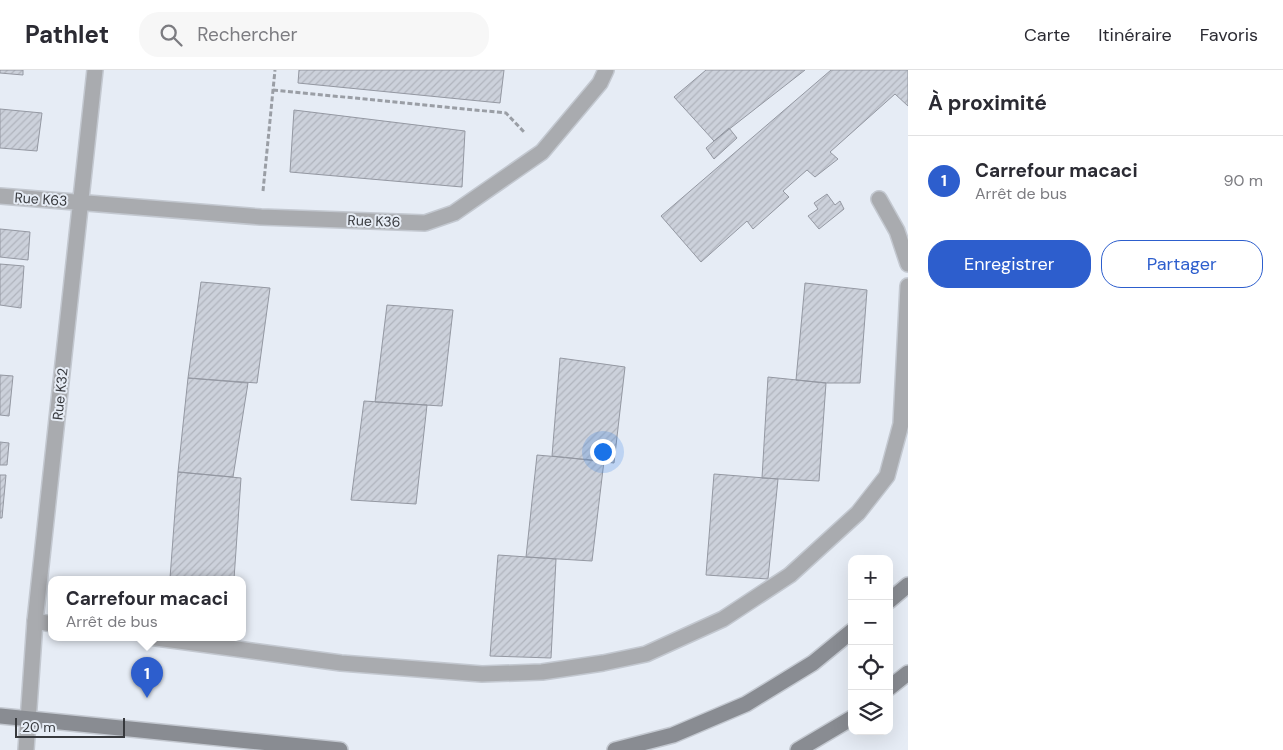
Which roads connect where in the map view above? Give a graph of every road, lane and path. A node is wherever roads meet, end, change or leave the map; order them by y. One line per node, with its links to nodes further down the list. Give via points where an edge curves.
1 (95, 70): 8 (street, Rue K32)
2 (275, 70): 4 (path)
3 (606, 70): 5 (street, Rue K36, via 600,83)
4 (273, 90): 5 (path, via 506,112); 9 (path)
5 (542, 152): 9 (street, Rue K36, via 454,213 425,223)
6 (0, 196): 8 (street, Rue K63)
7 (879, 199): 10 (street, via 897,231)
8 (81, 202): 9 (street, Rue K36); 14 (street, Rue K32)
9 (261, 217)
10 (908, 264)
11 (908, 286): 17 (street, via 901,424 887,476 858,513 790,575 723,619 646,654 542,672 482,674 341,663)
12 (908, 585): 13 (main road)
13 (893, 597)
14 (35, 621): 15 (street); 21 (street, Rue K32)
15 (48, 623)
16 (848, 634): 25 (main road, via 813,663 746,704 673,735)
17 (179, 641)
18 (908, 673): 19 (main road)
19 (893, 685)
20 (0, 716): 21 (main road)
21 (27, 719): 23 (street, Rue K32); 24 (main road)
22 (848, 720): 26 (main road)
23 (26, 750)
24 (340, 750)
25 (615, 750)
26 (798, 750)

